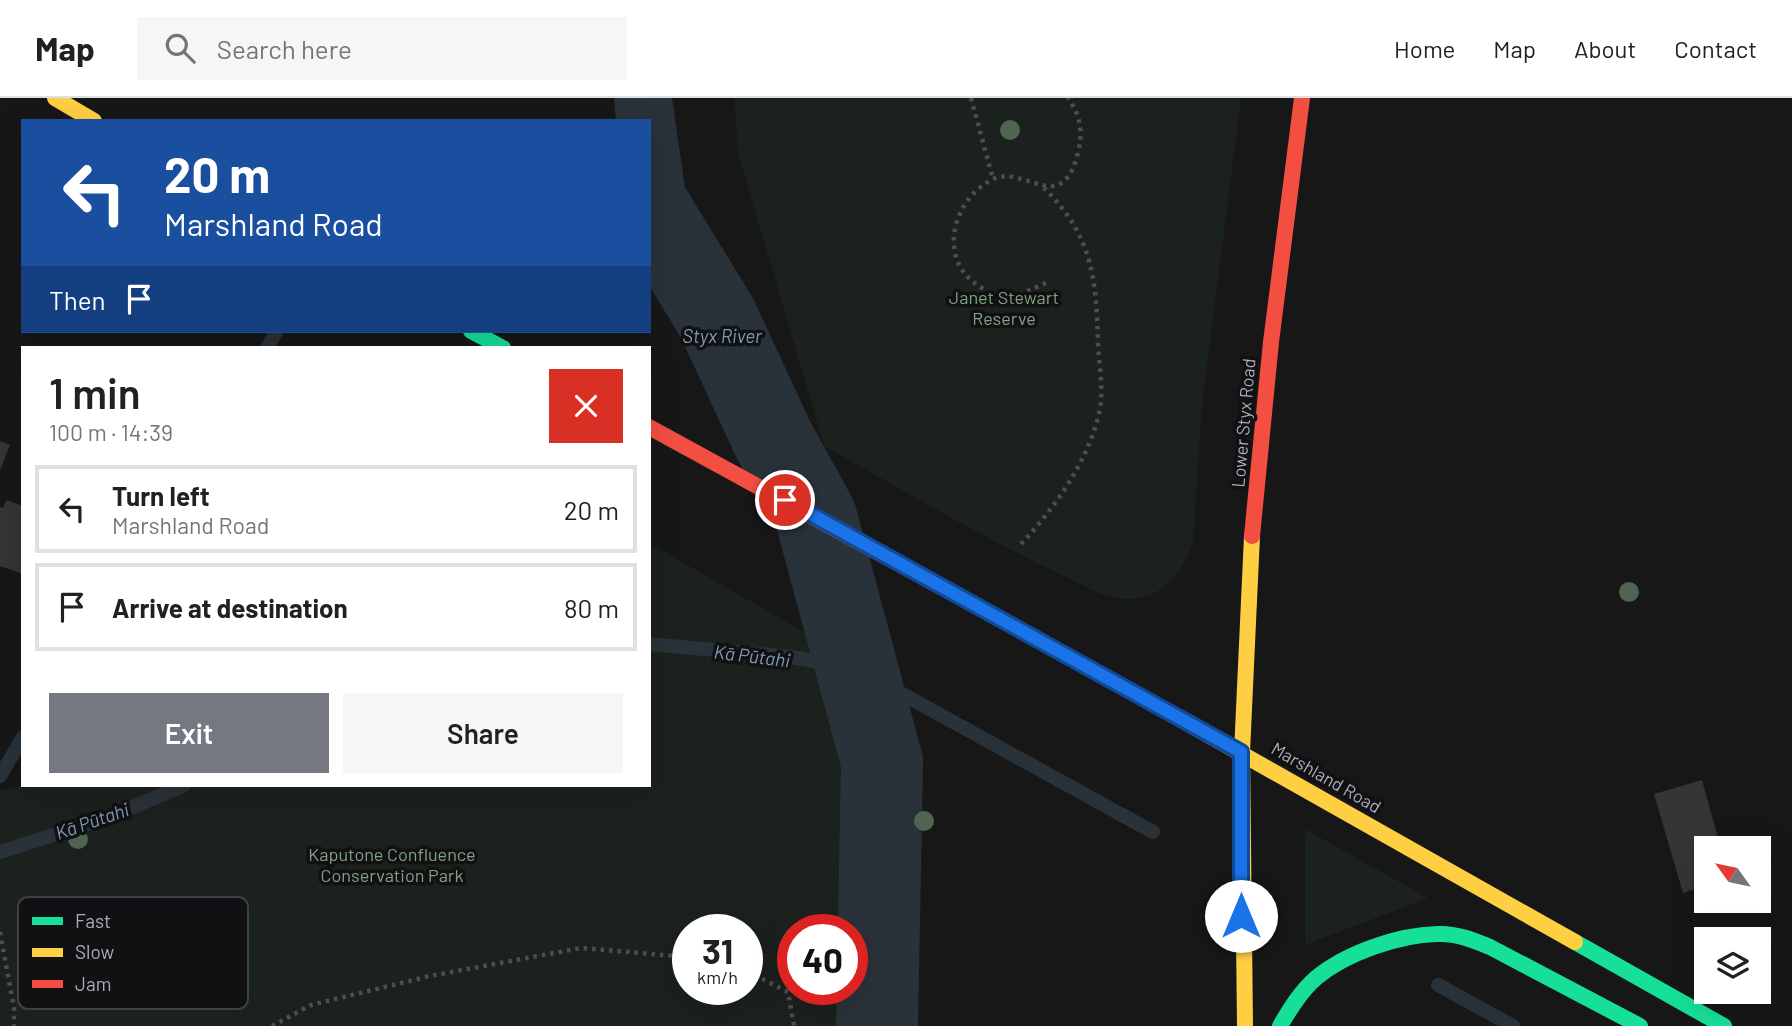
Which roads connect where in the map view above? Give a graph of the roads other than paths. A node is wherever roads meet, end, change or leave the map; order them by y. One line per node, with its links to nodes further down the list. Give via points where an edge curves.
1 (55, 98): 3 (street)
2 (1302, 98): 7 (street, Lower Styx Road, via 1264,392)
3 (91, 119)
4 (475, 333): 5 (street)
5 (499, 346)
6 (651, 428): 7 (street, Marshland Road)
7 (1241, 752): 8 (street, Lower Styx Road); 11 (street, Marshland Road)
8 (1245, 1026)
9 (1280, 1026): 10 (street, via 1316,978 1340,963 1387,945 1440,934 1490,947)
10 (1640, 1026)
11 (1724, 1026)

